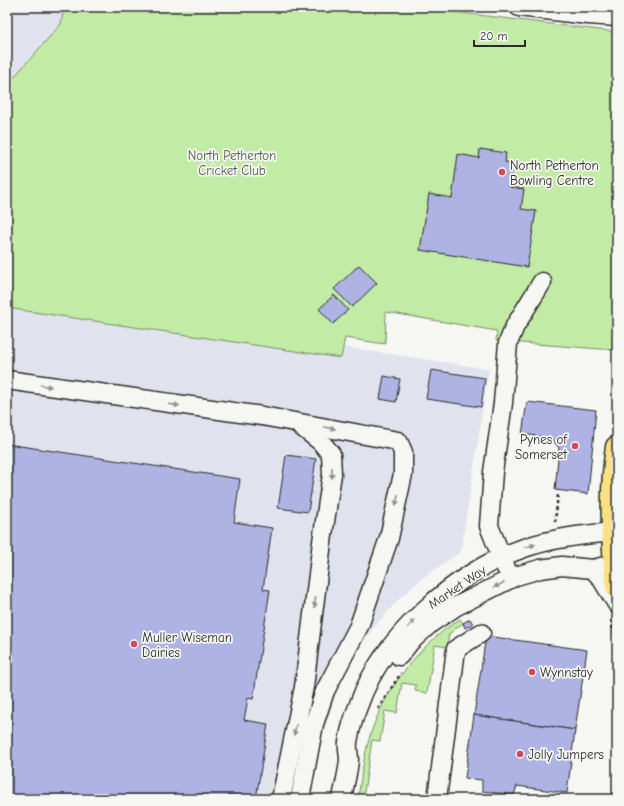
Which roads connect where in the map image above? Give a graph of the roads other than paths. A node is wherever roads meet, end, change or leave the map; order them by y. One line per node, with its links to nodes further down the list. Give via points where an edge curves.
1 (519, 7): 2 (street)
2 (617, 17)
3 (542, 282): 8 (street, via 515,326 508,343 489,526)
4 (7, 380): 5 (street, one-way to 5)
5 (296, 422): 16 (street, one-way to 16, via 322,442 331,454 332,474 304,687); 17 (street, one-way to 17, via 398,441 403,452 403,474 389,538 359,626 325,691 314,724)
6 (617, 447): 7 (main road, via 613,472)
7 (614, 532): 8 (street, Market Way, one-way to 7, via 547,542); 9 (main road)
8 (501, 558): 10 (street, via 507,569 531,562); 15 (street, Market Way, one-way to 8, via 364,691 396,639 441,595)
9 (616, 563): 11 (street); 12 (main road)
10 (556, 567): 11 (street); 15 (street, Market Way, one-way to 15, via 516,576 455,607 431,623 410,642 376,688)
11 (593, 569): 13 (street, via 601,578)
12 (617, 586)
13 (613, 608)
14 (481, 633): 19 (street, via 456,649)
15 (348, 743): 18 (street, Market Way, via 349,760)
16 (281, 799)
17 (300, 799)
18 (342, 799)
19 (437, 799)

